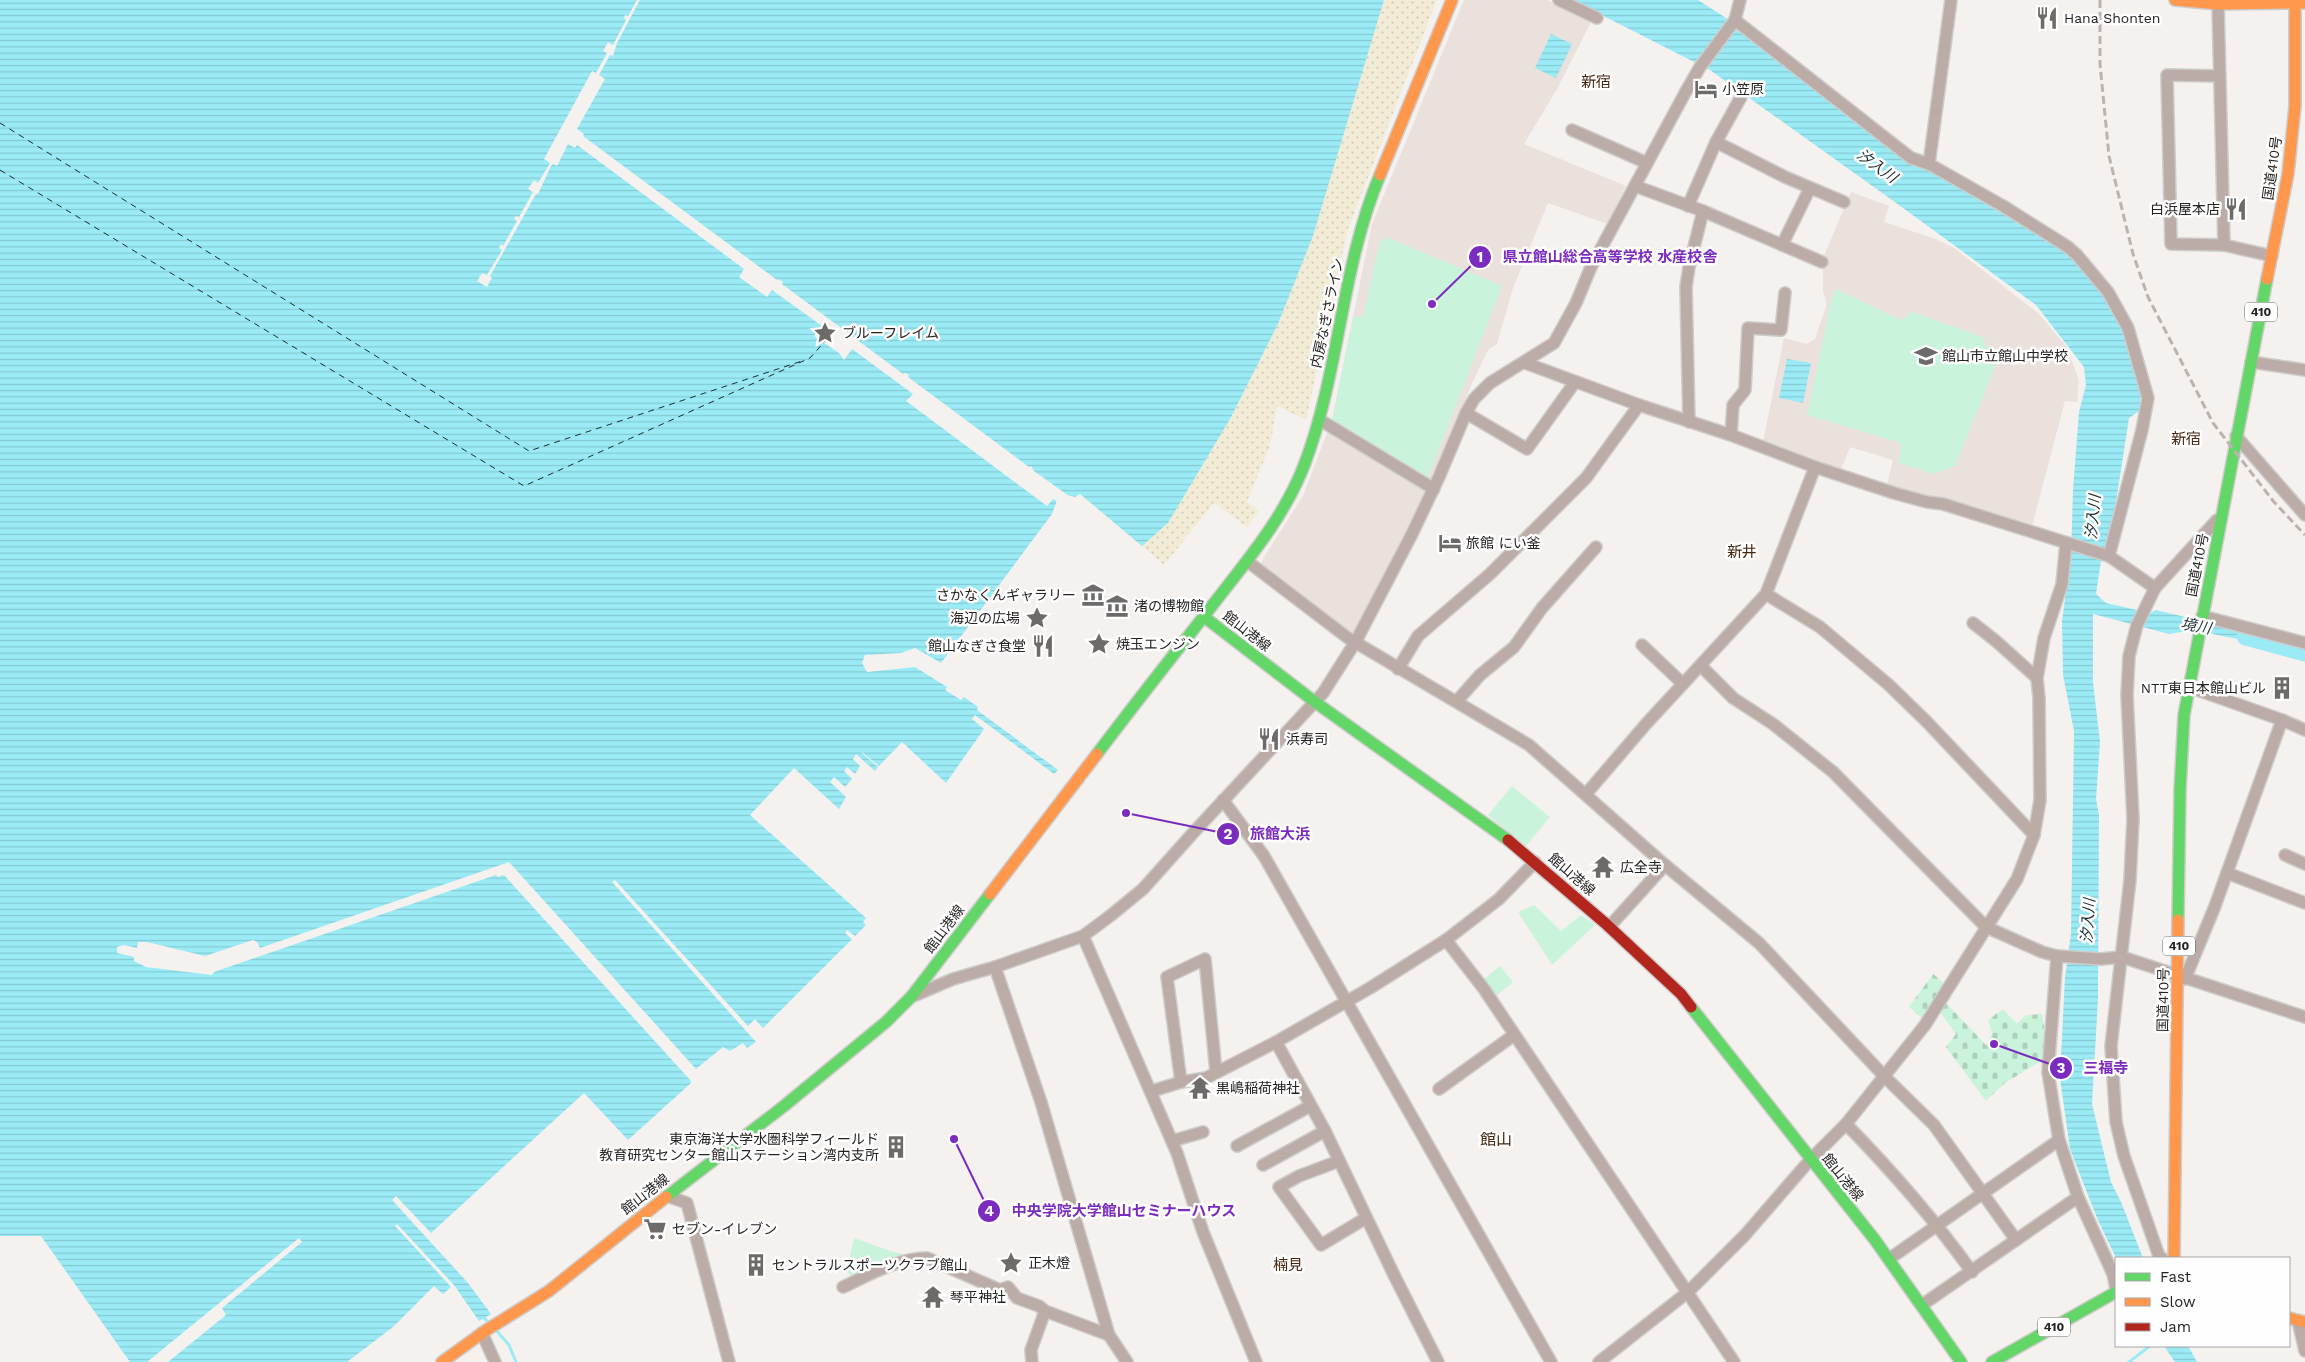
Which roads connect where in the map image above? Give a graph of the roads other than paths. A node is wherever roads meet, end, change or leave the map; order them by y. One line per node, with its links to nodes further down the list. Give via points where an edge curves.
1 (1452, 0): 33 (main road, 内房なぎさライン, via 1375,186 1358,236)
2 (1559, 0): 8 (street)
3 (1740, 0): 9 (street)
4 (1950, 0): 16 (street)
5 (2176, 0): 7 (main road)
6 (2298, 2): 7 (main road); 10 (main road, 国道410号 / 410)
7 (2212, 3): 11 (street)
8 (1597, 18)
9 (1734, 22): 15 (street, via 1700,66); 16 (street, via 1911,158)
10 (2300, 67): 24 (main road, 国道410号 / 410, via 2289,166)
11 (2220, 76): 23 (street); 23 (street, via 2167,75 2171,244)
12 (1741, 97): 14 (street)
13 (1572, 130): 15 (street)
14 (1716, 142): 18 (street); 20 (street)
15 (1647, 163): 17 (street)
16 (1929, 164): 43 (street, via 2003,206 2078,255 2108,292 2125,321 2148,398)
17 (1635, 186): 20 (street); 28 (street, via 1554,343)
18 (1810, 188): 19 (street); 22 (street)
19 (1844, 202)
20 (1688, 206): 21 (street)
21 (1703, 211): 22 (street); 34 (street, via 1688,267 1686,288)
22 (1782, 245): 25 (street)
23 (2224, 245): 24 (street)
24 (2272, 256): 27 (main road, 国道410号 / 410)
25 (1822, 262)
26 (1785, 293): 35 (street, via 1782,330 1748,328 1745,390 1733,405)
27 (2251, 362): 29 (street); 36 (main road, 国道410号 / 410)
28 (1525, 363): 30 (street); 32 (street, via 1490,383)
29 (2305, 370)
30 (1575, 382): 31 (street); 32 (street, via 1528,449)
31 (1639, 405): 34 (street); 54 (street, via 1586,478 1490,574 1418,636)
32 (1466, 413): 38 (street)
33 (1320, 420): 38 (street); 44 (main road, 内房なぎさライン, via 1291,494)
34 (1688, 422): 35 (street)
35 (1731, 435): 37 (street)
36 (2236, 436): 39 (main road, 国道410号 / 410); 40 (street)
37 (1815, 467): 41 (street, via 1894,494 1943,504); 46 (street)
38 (1434, 489): 50 (street)
39 (2223, 512): 45 (street); 48 (main road, 国道410号 / 410)
40 (2305, 515)
41 (2068, 544): 43 (street); 55 (street, via 2062,584 2044,638)
42 (1596, 547): 58 (street, via 1542,608 1514,647 1480,675)
43 (2108, 556): 45 (street)
44 (1247, 562): 47 (main road, 内房なぎさライン); 50 (street)
45 (2155, 588): 76 (street, via 2143,608 2129,656 2127,695 2133,819)
46 (1766, 594): 53 (street); 64 (street, via 1820,627 1889,685)
47 (1204, 616): 59 (main road, 館山港線); 79 (main road, 館山港線)
48 (2202, 617): 51 (street); 57 (main road, 国道410号 / 410)
49 (1973, 624): 55 (street)
50 (1356, 641): 54 (street); 59 (street)
51 (2305, 643)
52 (1642, 646): 56 (street)
53 (1700, 666): 56 (street); 71 (street, via 1733,698 1773,724 1833,772)
54 (1398, 669): 58 (street)
55 (2037, 678): 64 (street, via 2040,698 2040,800)
56 (1683, 684): 62 (street)
57 (2189, 688): 60 (street); 78 (main road, 国道410号 / 410, via 2180,771)
58 (1457, 701): 62 (street, via 1529,745)
59 (1315, 702): 63 (street); 66 (main road, 館山港線)
60 (2282, 720): 61 (street); 69 (street)
61 (2305, 730)
62 (1586, 794): 67 (street)
63 (1223, 800): 73 (street, via 1143,889); 80 (street, via 1264,856)
64 (2034, 835): 71 (street, via 2017,879)
65 (2285, 855): 68 (street)
66 (1535, 862): 72 (main road, 館山港線); 74 (street, via 1500,899)
67 (1664, 864): 72 (street); 85 (street, via 1759,943)
68 (2305, 864)
69 (2227, 873): 70 (street); 78 (street)
70 (2305, 903)
71 (1986, 926): 75 (street, via 2042,952); 85 (street, via 1925,1025)
72 (1609, 927): 96 (main road, 館山港線, via 1694,1009)
73 (1083, 936): 77 (street); 88 (street)
74 (1446, 940): 80 (street); 82 (street)
75 (2061, 956): 76 (street); 94 (street, via 2048,1072)
76 (2122, 957): 78 (street); 105 (street, via 2111,1046 2116,1122 2124,1156)
77 (995, 967): 79 (street, via 953,979); 117 (street, via 1041,1102)
78 (2182, 978): 81 (street); 106 (main road, 国道410号 / 410)
79 (911, 997): 100 (main road, 館山港線, via 823,1074)
80 (1346, 1001): 83 (street); 126 (street)
81 (2305, 1017)
82 (1514, 1035): 87 (street); 112 (street)
83 (1276, 1042): 84 (street); 89 (street)
84 (1216, 1072): 86 (street, via 1206,1078); 86 (street, via 1205,960 1167,977)
85 (1885, 1077): 90 (street); 99 (street, via 1934,1125)
86 (1180, 1082): 88 (street)
87 (1439, 1089)
88 (1152, 1091): 93 (street)
89 (1310, 1106): 92 (street); 95 (street)
90 (1846, 1124): 96 (street); 103 (street)
91 (1203, 1132): 93 (street)
92 (1325, 1132): 97 (street); 98 (street)
93 (1172, 1140): 124 (street, via 1203,1232)
94 (2059, 1140): 99 (street); 101 (street)
95 (1237, 1146)
96 (1810, 1160): 107 (main road, 館山港線); 112 (street, via 1745,1235)
97 (1338, 1161): 102 (street); 102 (street, via 1298,1176 1280,1188 1321,1245)
98 (1263, 1165)
99 (1982, 1192): 103 (street); 104 (street)
100 (667, 1196): 116 (main road, 館山港線, via 549,1291); 121 (street, via 687,1203)
101 (2078, 1197): 104 (street); 109 (street)
102 (1366, 1218): 125 (street)
103 (1938, 1225): 107 (street); 108 (street)
104 (2016, 1240): 108 (street)
105 (2160, 1257)
106 (2174, 1257)
107 (1889, 1258): 113 (main road, 館山港線)
108 (1972, 1272): 113 (street)
109 (2115, 1285)
110 (843, 1287): 114 (street, via 888,1266 927,1258 1000,1290 1008,1288 1018,1298)
111 (2115, 1291): 130 (main road, 410)
112 (1688, 1292): 127 (street); 128 (street)
113 (1922, 1305): 129 (main road, 館山港線)
114 (1045, 1311): 117 (street); 122 (street, via 1031,1350)
115 (2297, 1320): 118 (street)
116 (484, 1332): 119 (main road, 館山港線); 120 (street)
117 (1109, 1335): 123 (street)
118 (2305, 1351)
119 (442, 1362)
120 (495, 1362)
121 (729, 1362)
122 (1032, 1362)
123 (1127, 1362)
124 (1256, 1362)
125 (1438, 1362)
126 (1551, 1362)
127 (1599, 1362)
128 (1734, 1362)
129 (1961, 1362)
130 (1992, 1362)

